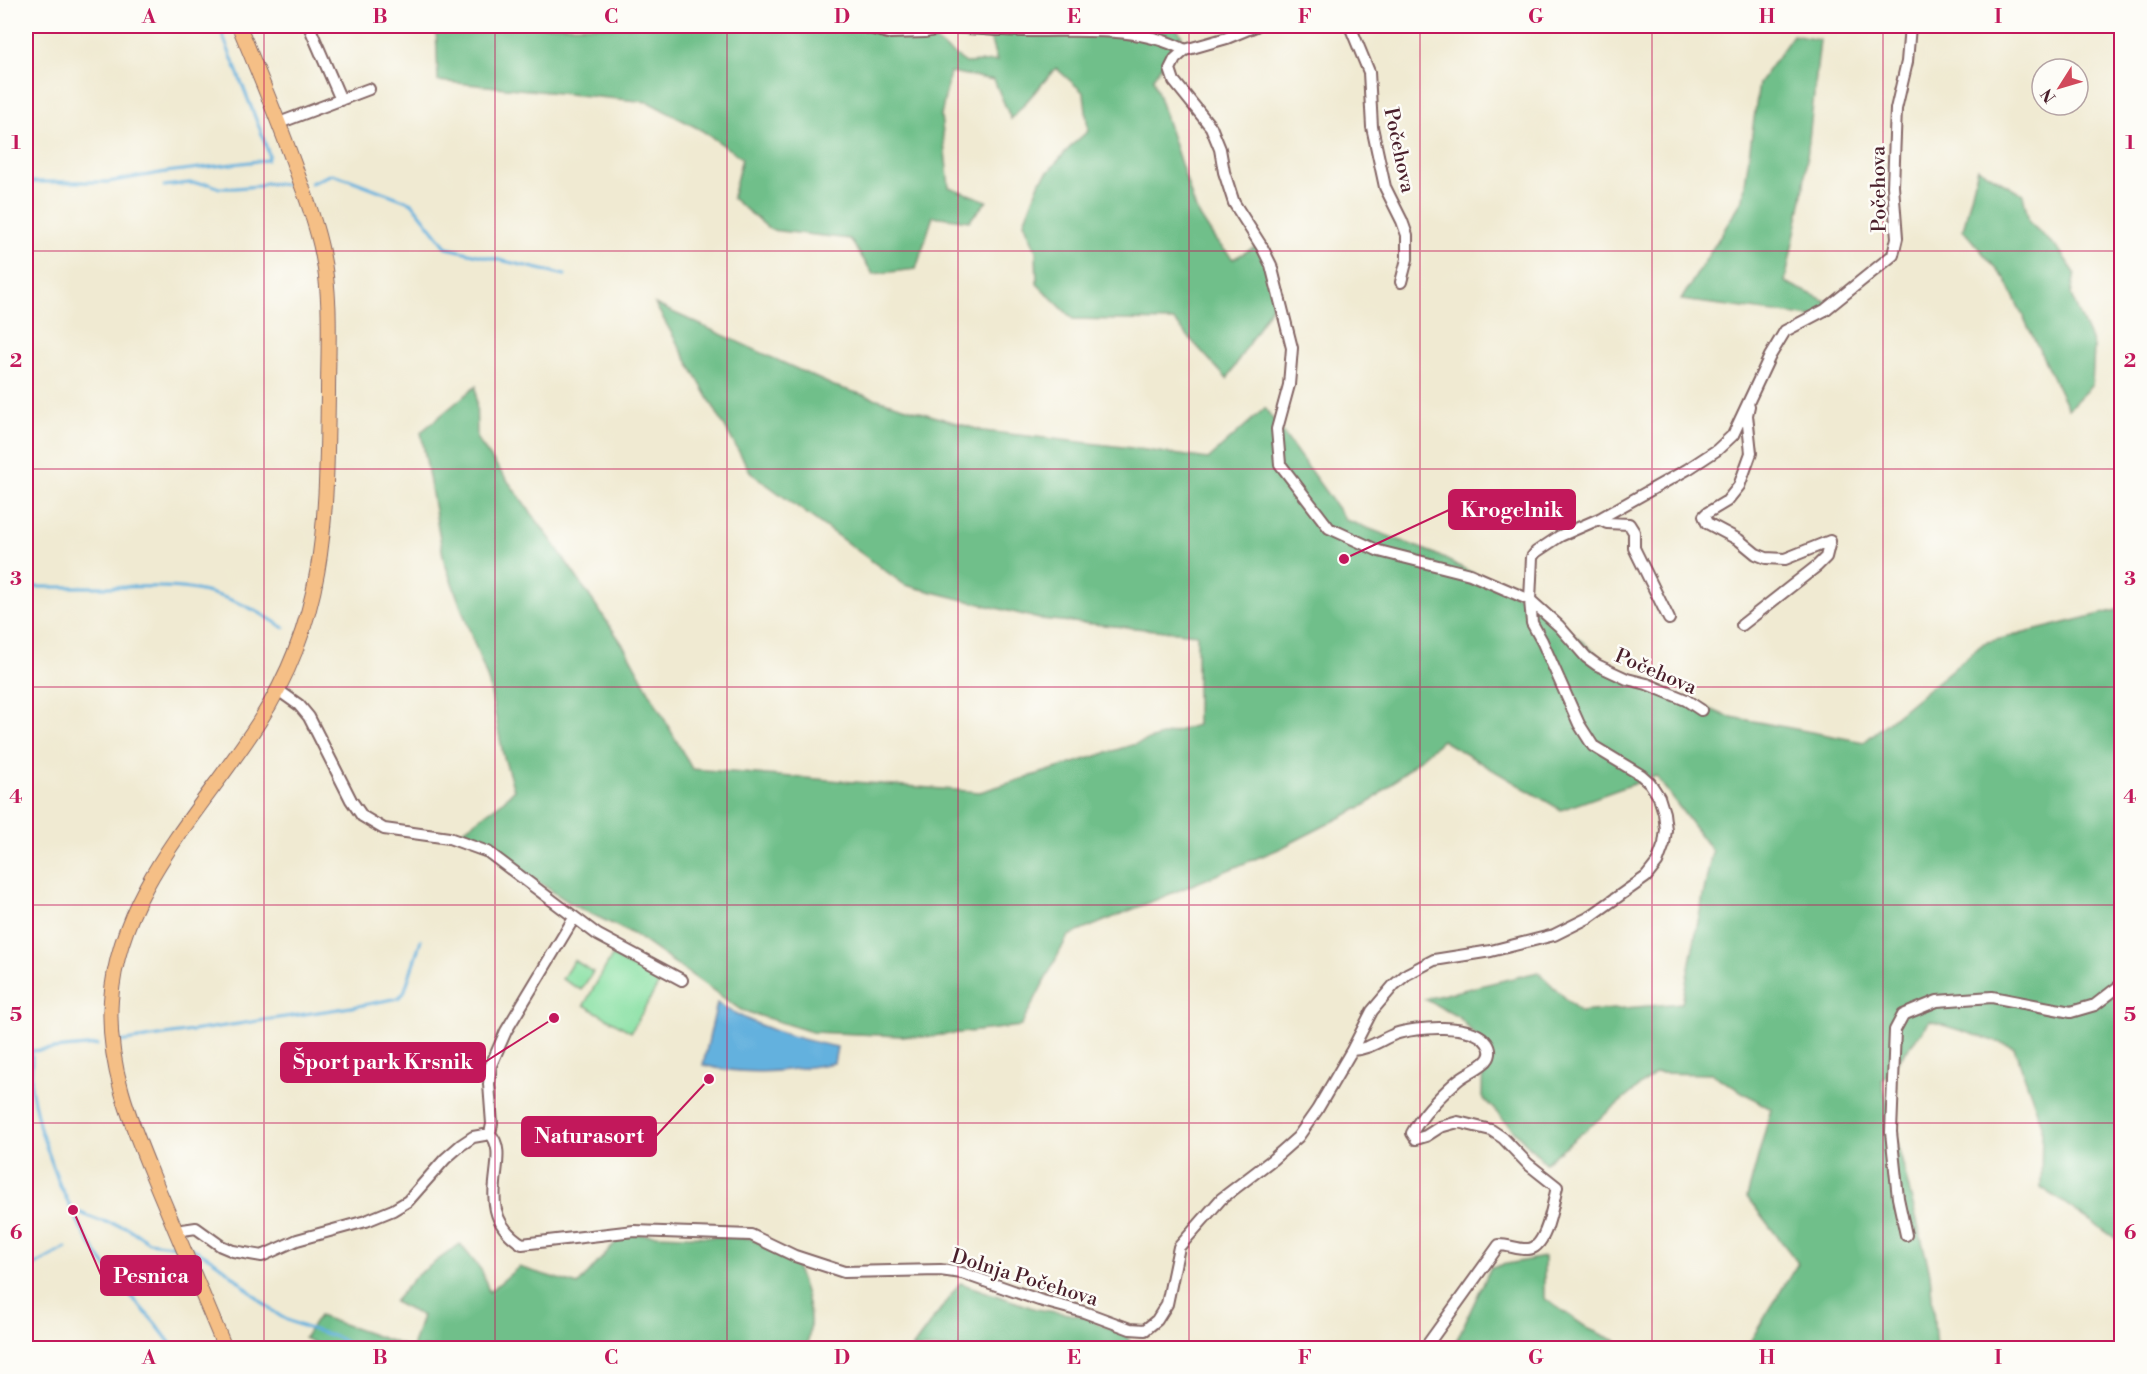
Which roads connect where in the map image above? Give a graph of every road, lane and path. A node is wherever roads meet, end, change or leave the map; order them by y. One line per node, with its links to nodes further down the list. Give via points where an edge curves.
1 (239, 26): 10 (main road)
2 (309, 26): 9 (street)
3 (861, 26): 7 (street, via 888,33 951,27 1117,32 1172,43)
4 (1256, 26): 7 (street)
5 (1350, 26): 11 (street, Počehova, via 1369,72 1372,126 1385,187 1407,235 1407,259)
6 (1910, 26): 12 (street, Počehova, via 1907,63 1896,110 1895,252 1825,309 1785,331)
7 (1185, 50): 14 (street, via 1170,69 1174,81 1211,126 1234,203 1271,265 1292,348 1289,385 1277,429 1280,464 1329,528 1379,551 1470,574)
8 (369, 89): 9 (street)
9 (341, 100): 10 (street)
10 (279, 123): 17 (main road, via 322,253 328,334 322,549 309,613)
11 (1401, 282)
12 (1751, 395): 13 (street, Počehova, via 1732,435 1717,450); 16 (street, Počehova, via 1747,415 1752,453 1739,486 1727,501 1704,516 1707,523 1766,558 1785,559 1830,541 1826,557 1817,566)
13 (1599, 519): 14 (street, Počehova, via 1560,536 1536,552 1532,557); 15 (street, via 1629,524 1634,532 1634,548)
14 (1530, 600): 18 (street, Počehova, via 1586,657 1605,670 1686,700); 22 (street, Dolnja Počehova, via 1532,623 1593,746 1641,775 1659,797 1666,830 1657,863 1646,877 1626,891 1554,935 1434,960 1407,974 1377,1004)
15 (1669, 619)
16 (1742, 625)
17 (278, 690): 19 (street, via 309,717 362,816 384,829 449,838 488,852); 25 (main road, via 153,873 132,913 115,967 110,1030 119,1086)
18 (1701, 710)
19 (574, 918): 20 (street); 23 (street, Dolnja Počehova, via 506,1031 491,1065)
20 (682, 980)
21 (2121, 984): 24 (street, via 2095,1005 2071,1012 1992,997 1937,1000 1903,1015 1895,1030 1891,1122 1898,1198)
22 (1353, 1050): 23 (street, Dolnja Počehova, via 1298,1137 1221,1199 1179,1247 1167,1304 1157,1320 1140,1330 962,1273 844,1272 795,1256 751,1235 634,1231 522,1244 509,1236 497,1219 496,1142); 27 (street, via 1415,1030 1449,1028 1476,1034 1486,1041 1490,1057 1451,1087 1412,1133 1416,1139 1440,1126 1458,1122 1491,1130 1557,1187 1542,1239 1528,1250 1499,1245)
23 (490, 1134): 25 (street, via 473,1137 461,1145 408,1201 393,1210 297,1240 262,1256 221,1246 196,1228)
24 (1906, 1234)
25 (178, 1236): 26 (main road)
26 (225, 1348)
27 (1425, 1348)

